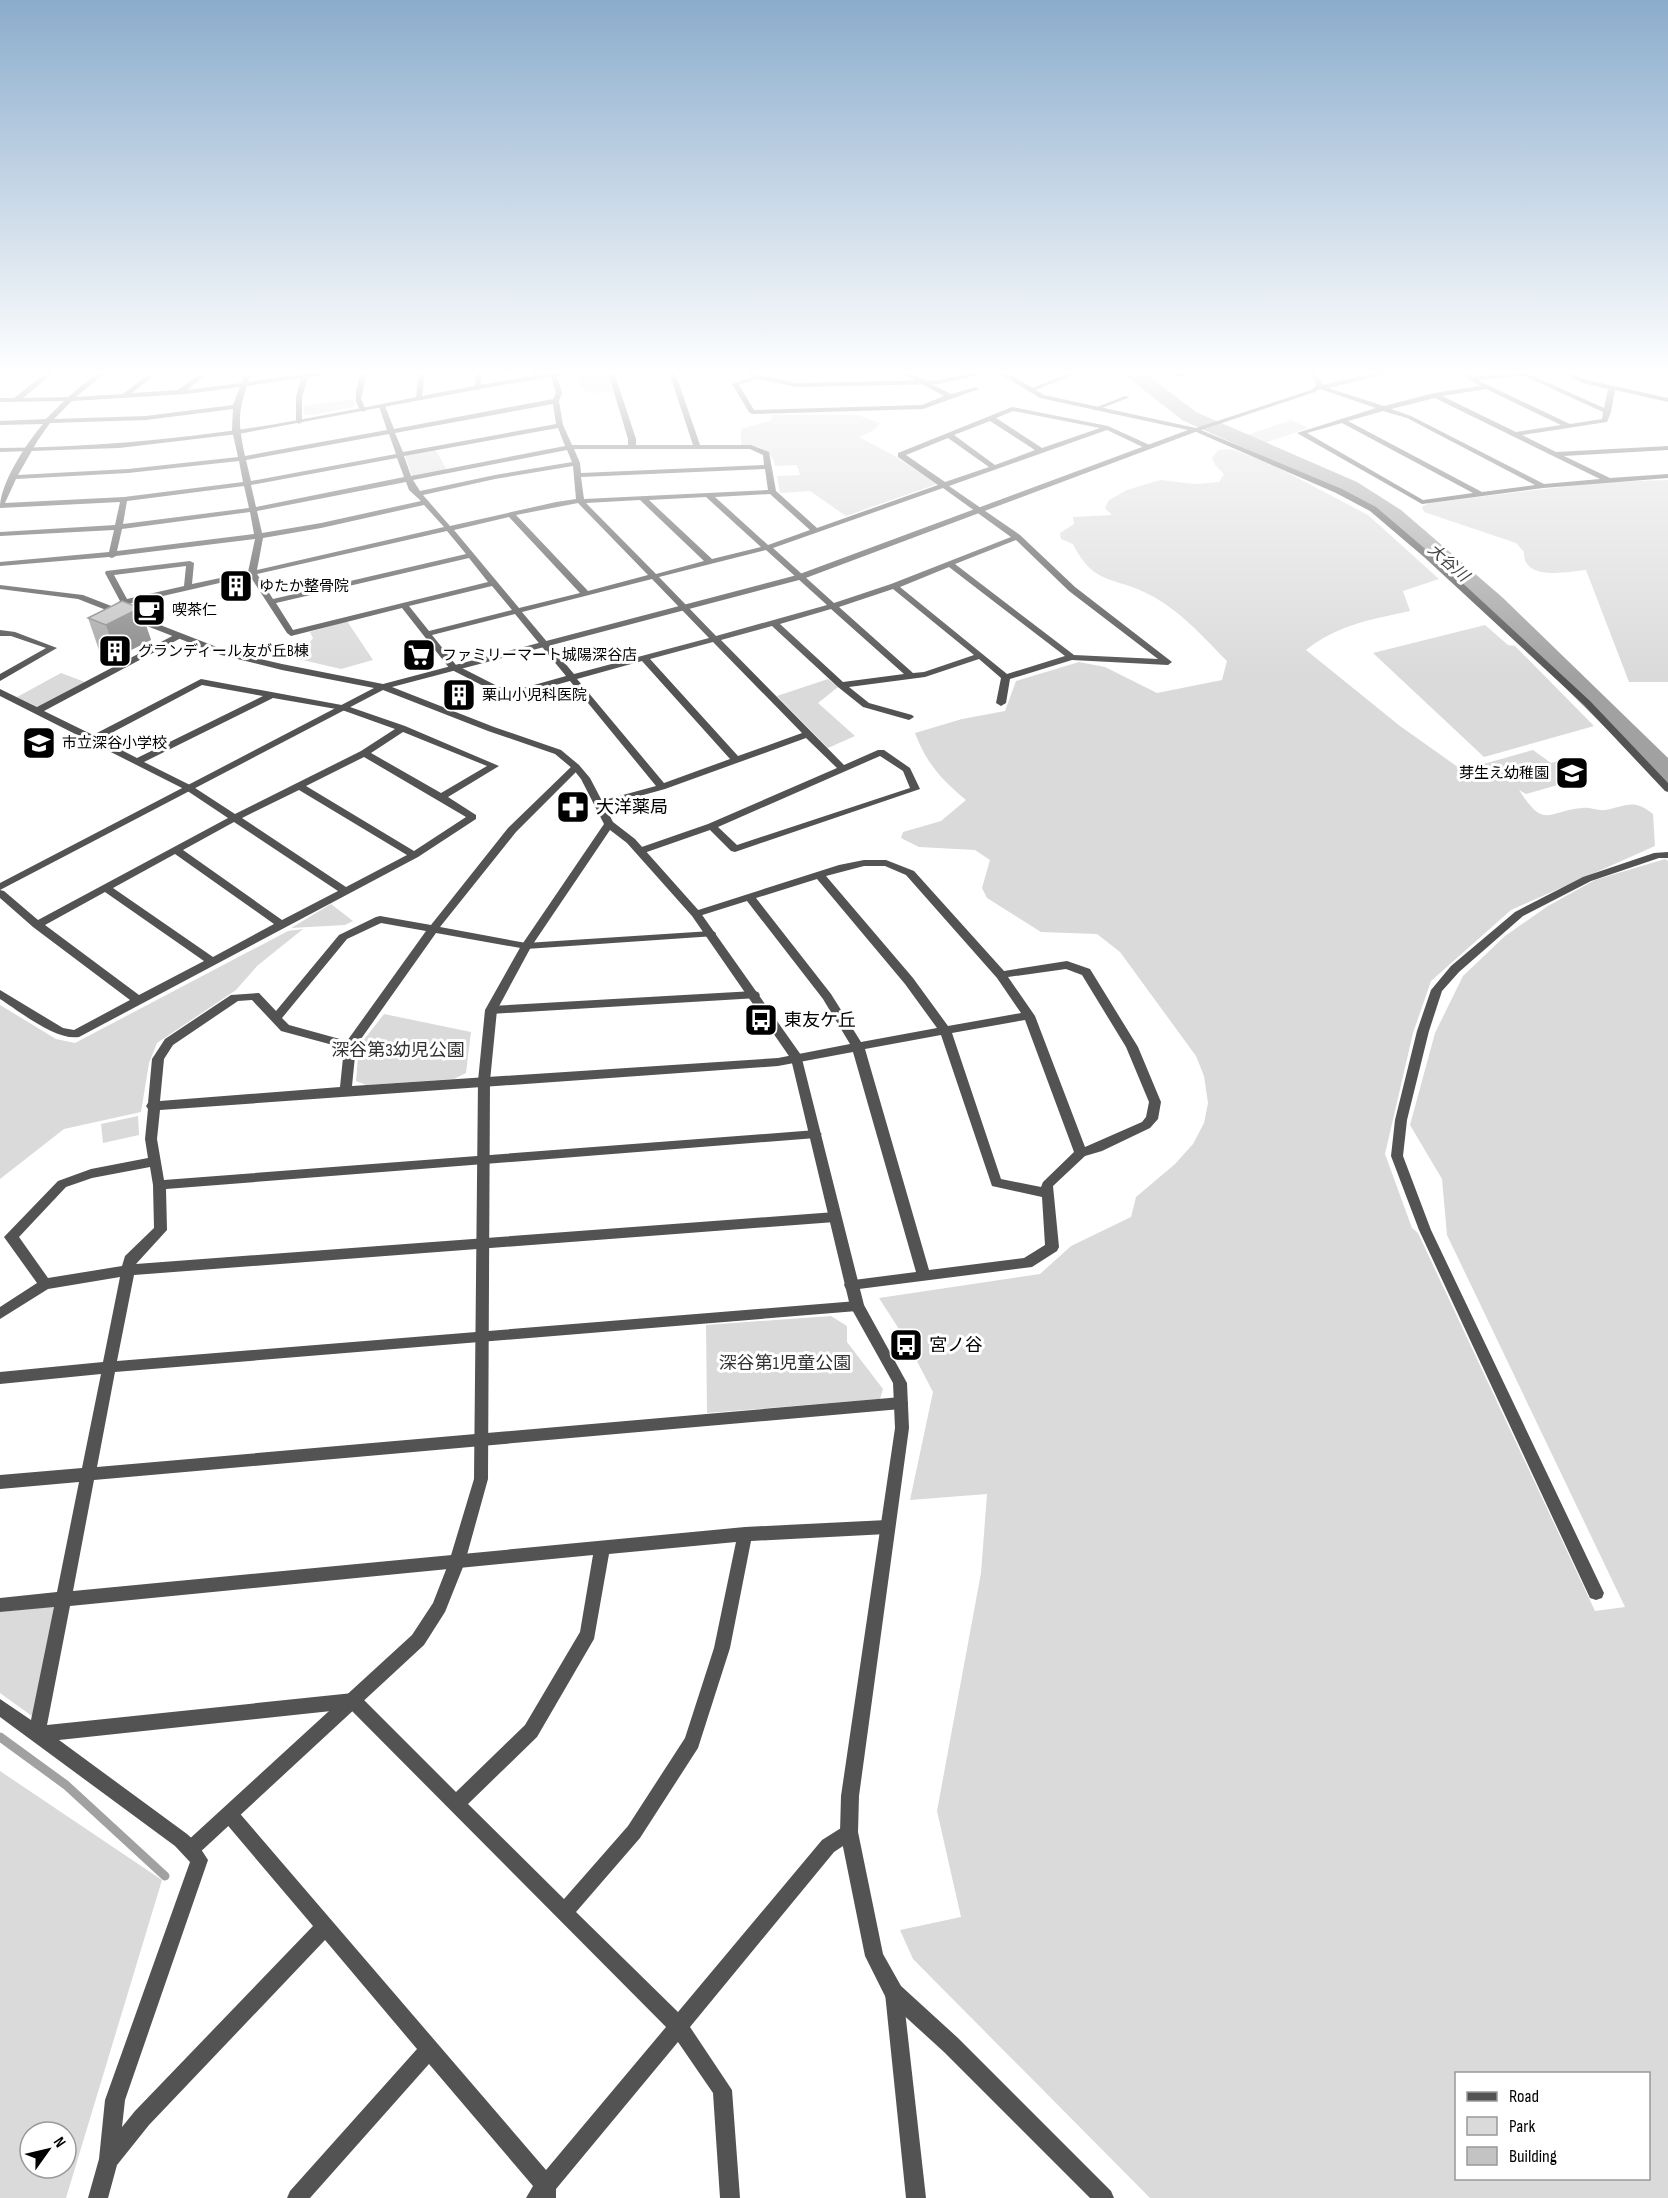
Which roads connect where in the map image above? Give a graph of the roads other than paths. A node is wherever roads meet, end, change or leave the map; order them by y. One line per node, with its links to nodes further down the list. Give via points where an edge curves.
1 (17, 472): 21 (street)
2 (127, 472): 21 (street)
3 (244, 472): 24 (street)
4 (309, 472): 24 (street)
5 (405, 472): 22 (street)
6 (446, 472): 22 (street)
7 (526, 472): 28 (street)
8 (577, 472): 19 (street)
9 (659, 472): 19 (street)
10 (769, 472): 27 (street)
11 (925, 472): 25 (street)
12 (982, 472): 25 (street)
13 (1084, 472): 37 (street)
14 (1296, 472): 99 (street, via 1373,509 1427,555 1587,703)
15 (1369, 472): 29 (street, via 1422,502)
16 (1439, 472): 29 (street)
17 (1515, 472): 26 (street)
18 (1591, 472): 23 (street)
19 (577, 475): 33 (street)
20 (1668, 476): 23 (street)
21 (14, 477): 35 (street)
22 (408, 479): 28 (street); 36 (street)
23 (1608, 480): 26 (street)
24 (246, 484): 32 (street); 36 (street)
25 (945, 485): 37 (street); 41 (street)
26 (1543, 486): 29 (street)
27 (772, 492): 30 (street); 41 (street)
28 (418, 494): 34 (street)
29 (1481, 494)
30 (708, 495): 31 (street); 45 (street)
31 (642, 498): 33 (street); 48 (street)
32 (124, 499): 35 (street); 39 (street)
33 (580, 501): 38 (street); 53 (street)
34 (426, 502): 40 (street); 44 (street)
35 (0, 505)
36 (251, 510): 39 (street); 44 (street)
37 (982, 510): 43 (street); 52 (street)
38 (511, 515): 40 (street); 58 (street)
39 (118, 527): 42 (street); 47 (street)
40 (448, 528): 46 (street); 51 (street)
41 (816, 531): 45 (street)
42 (0, 534)
43 (1017, 537): 50 (street); 73 (street, via 1072,590 1168,662)
44 (259, 538): 47 (street); 51 (street)
45 (766, 548): 48 (street); 52 (street)
46 (471, 555): 54 (street); 60 (street)
47 (112, 556): 49 (street)
48 (711, 563): 53 (street)
49 (0, 564)
50 (950, 564): 55 (street); 73 (street)
51 (252, 573): 57 (street); 60 (street)
52 (800, 577): 62 (street); 63 (street)
53 (654, 578): 58 (street); 62 (street)
54 (493, 583): 61 (street); 65 (street)
55 (894, 586): 63 (street); 72 (street)
56 (0, 587): 64 (street, via 80,597)
57 (188, 588): 59 (street); 59 (street, via 190,563 109,573)
58 (586, 594): 65 (street)
59 (125, 602): 64 (street)
60 (272, 602): 61 (street, via 291,633)
61 (404, 605): 68 (street)
62 (683, 607): 70 (street); 71 (street)
63 (831, 607): 66 (street); 76 (street)
64 (111, 609): 69 (street)
65 (517, 612): 68 (street); 71 (street)
66 (775, 624): 70 (street); 80 (street)
67 (0, 633): 78 (street, via 53,648)
68 (427, 634): 75 (street)
69 (178, 636): 81 (street, via 224,653); 86 (street)
70 (714, 639): 74 (street); 89 (street)
71 (544, 644): 75 (street); 79 (street)
72 (978, 657): 76 (street); 77 (street)
73 (1072, 657): 77 (street)
74 (644, 658): 79 (street); 92 (street)
75 (453, 667): 79 (street, via 508,695); 81 (street)
76 (910, 675): 80 (street)
77 (1006, 677): 84 (street)
78 (0, 678)
79 (572, 678): 97 (street)
80 (841, 684): 87 (street, via 866,705)
81 (383, 687): 85 (street); 94 (street, via 558,752)
82 (0, 692): 86 (street)
83 (272, 694): 85 (street); 90 (street, via 201,682); 93 (street)
84 (1001, 703)
85 (344, 708): 88 (street); 98 (street)
86 (36, 711): 90 (street)
87 (909, 717)
88 (402, 728): 91 (street); 100 (street, via 494,766)
89 (808, 734): 92 (street); 95 (street)
90 (93, 739): 93 (street)
91 (364, 753): 96 (street); 100 (street)
92 (736, 760): 97 (street)
93 (138, 761): 98 (street)
94 (576, 767): 101 (street); 118 (street, via 512,830)
95 (843, 769): 104 (street); 104 (street, via 881,752 907,770 915,789 735,849)
96 (301, 787): 102 (street); 107 (street)
97 (662, 787): 101 (street)
98 (189, 788): 102 (street); 110 (street)
99 (1668, 789)
100 (441, 797): 107 (street, via 473,817)
101 (600, 804): 103 (street)
102 (235, 818): 105 (street); 112 (street)
103 (609, 824): 106 (street); 120 (street)
104 (712, 826): 106 (street)
105 (176, 850): 111 (street); 117 (street)
106 (640, 851): 115 (street)
107 (414, 855): 112 (street)
108 (1668, 855): 161 (street, via 1587,879 1518,914 1455,969 1437,990 1423,1031 1396,1156 1425,1230)
109 (820, 875): 114 (street); 122 (street, via 864,863 886,863 910,873); 129 (street)
110 (0, 886)
111 (106, 888): 116 (street); 121 (street)
112 (346, 891): 117 (street)
113 (0, 893): 116 (street)
114 (749, 897): 115 (street); 131 (street, via 827,997)
115 (696, 914): 119 (street)
116 (37, 925): 125 (street)
117 (282, 925): 121 (street)
118 (433, 929): 120 (street); 128 (street, via 380,919 343,937); 130 (street)
119 (711, 934): 120 (street); 124 (street)
120 (526, 946): 126 (street)
121 (213, 962): 125 (street)
122 (1001, 975): 127 (street); 137 (street, via 1067,965 1086,972 1132,1047 1149,1084 1155,1102 1152,1119)
123 (0, 994): 125 (street, via 60,1031 75,1034)
124 (754, 995): 126 (street); 132 (street)
125 (138, 1000)
126 (491, 1010): 133 (street)
127 (1029, 1016): 129 (street); 137 (street)
128 (276, 1017): 130 (street, via 285,1028); 135 (street, via 255,996 235,998 169,1042 158,1059)
129 (945, 1030): 131 (street); 141 (street, via 996,1183)
130 (350, 1046): 134 (street)
131 (858, 1047): 132 (street); 145 (street)
132 (797, 1058): 133 (street); 136 (street)
133 (484, 1082): 134 (street); 138 (street)
134 (346, 1091): 135 (street)
135 (153, 1106): 139 (street, via 151,1139)
136 (816, 1134): 138 (street); 142 (street)
137 (1081, 1153): 141 (street, via 1047,1185)
138 (485, 1158): 140 (street); 143 (street)
139 (155, 1161): 140 (street); 146 (street, via 62,1184 11,1237)
140 (159, 1185): 144 (street, via 161,1230 130,1260)
141 (1046, 1193): 145 (street, via 1052,1246 1027,1263)
142 (835, 1217): 143 (street); 147 (street)
143 (484, 1243): 144 (street); 150 (street)
144 (128, 1270): 146 (street); 151 (street)
145 (924, 1275): 147 (street)
146 (45, 1284): 149 (street)
147 (851, 1285): 148 (street)
148 (857, 1306): 150 (street); 153 (street, via 900,1383)
149 (0, 1314)
150 (484, 1336): 151 (street); 154 (street)
151 (110, 1367): 152 (street); 155 (street)
152 (0, 1378)
153 (901, 1403): 154 (street); 157 (street, via 903,1428)
154 (482, 1441): 155 (street); 160 (street, via 482,1479)
155 (88, 1474): 156 (street); 162 (street)
156 (0, 1482)
157 (887, 1527): 158 (street); 169 (street, via 850,1796)
158 (745, 1534): 159 (street); 171 (street, via 722,1648 692,1742 634,1832)
159 (602, 1548): 160 (street); 167 (street, via 588,1634 531,1731)
160 (457, 1562): 162 (street); 164 (street, via 439,1607 418,1640)
161 (1596, 1593)
162 (64, 1599): 163 (street); 166 (street)
163 (0, 1605)
164 (353, 1701): 166 (street); 167 (street); 168 (street)
165 (0, 1707): 166 (street)
166 (37, 1734): 170 (street)
167 (456, 1804): 171 (street)
168 (230, 1815): 170 (street); 172 (street)
169 (849, 1832): 173 (street, via 874,1956); 174 (street, via 828,1846)
170 (191, 1849): 176 (street, via 199,1860 115,2100)
171 (564, 1912): 174 (street)
172 (326, 1926): 175 (street); 176 (street, via 142,2118)
173 (894, 1993): 181 (street); 182 (street)
174 (678, 2026): 177 (street); 180 (street, via 722,2090)
175 (430, 2049): 177 (street); 179 (street)
176 (109, 2159): 178 (street)
177 (543, 2194)
178 (98, 2198)
179 (297, 2198)
180 (730, 2198)
181 (916, 2198)
182 (1104, 2198)

